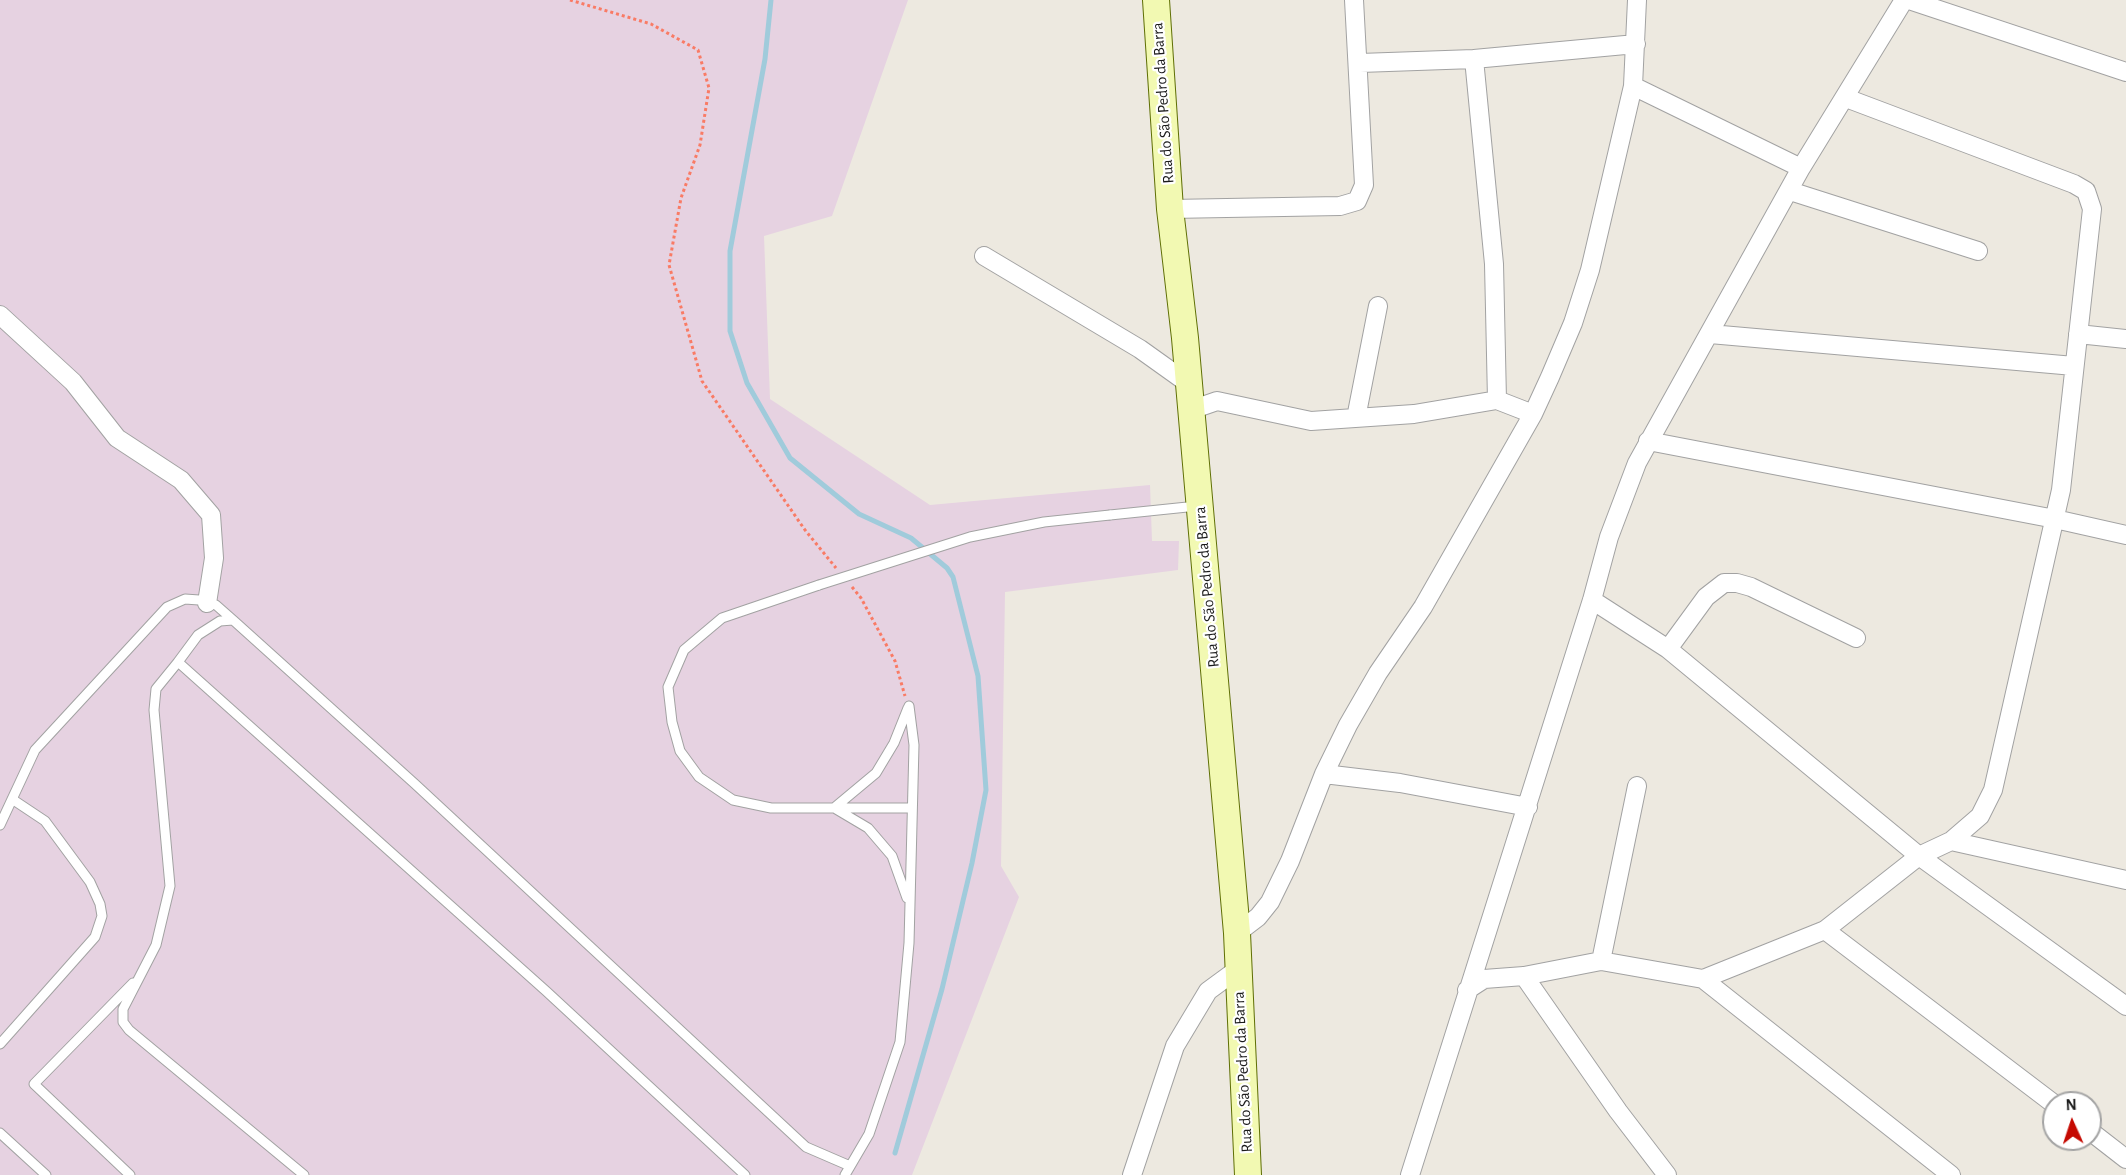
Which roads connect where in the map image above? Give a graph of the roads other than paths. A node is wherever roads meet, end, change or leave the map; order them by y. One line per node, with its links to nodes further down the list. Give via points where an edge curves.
1 (1156, 0): 13 (street, Rua do São Pedro da Barra)
2 (1354, 0): 7 (street)
3 (1637, 0): 5 (street)
4 (1907, 0): 8 (street); 10 (street)
5 (1636, 44): 6 (street); 9 (street)
6 (1474, 59): 7 (street); 23 (street, via 1494,264)
7 (1360, 63): 13 (street, via 1364,185 1357,201 1340,206)
8 (2126, 72)
9 (1633, 86): 11 (street); 25 (street, via 1587,280 1573,323)
10 (1846, 98): 11 (street); 19 (street, via 2086,191 2092,209)
11 (1801, 168): 12 (street)
12 (1790, 191): 14 (street); 18 (street)
13 (1170, 209): 22 (street, Rua do São Pedro da Barra)
14 (1978, 251)
15 (984, 256): 22 (street, via 1140,349)
16 (1378, 306): 26 (street)
17 (0, 315): 32 (street, via 73,382 117,438 181,480 211,515 214,558)
18 (1710, 334): 21 (street); 27 (street)
19 (2078, 334): 20 (street); 21 (street)
20 (2126, 339)
21 (2074, 366): 29 (street, via 2071,423)
22 (1189, 384): 24 (street, Rua do São Pedro da Barra)
23 (1497, 400): 25 (street); 26 (street, via 1414,414)
24 (1191, 410): 26 (street, via 1217,401 1311,421); 28 (street, Rua do São Pedro da Barra)
25 (1533, 414): 37 (street, via 1423,607 1378,673)
26 (1356, 418)
27 (1648, 441): 29 (street); 31 (street, via 1609,537)
28 (1199, 506): 41 (lane, bridge, via 1044,522 970,537 722,618 684,650 668,687 672,722 681,751 699,777 733,800 771,808); 49 (street, Rua do São Pedro da Barra)
29 (2055, 519): 30 (street); 44 (street, via 1993,790 1980,816)
30 (2126, 535)
31 (1592, 600): 35 (street); 40 (street)
32 (207, 603): 33 (lane, via 216,605); 39 (lane, via 184,599 167,607 35,750)
33 (233, 620): 36 (lane, via 219,621 198,635); 62 (lane, via 806,1147)
34 (1856, 638): 35 (street, via 1751,587 1724,583 1706,597)
35 (1668, 649): 45 (street)
36 (178, 662): 52 (lane, via 156,689 154,710 170,886 156,945); 66 (lane, via 546,991)
37 (1324, 774): 40 (street, via 1400,783); 49 (street, via 1270,902)
38 (1636, 786): 50 (street)
39 (12, 799): 43 (lane); 57 (lane, via 45,821 90,882 102,916 95,937)
40 (1528, 807): 55 (street)
41 (834, 808): 42 (lane); 42 (lane, via 876,773 909,706 914,745); 47 (lane, via 867,828 892,856)
42 (912, 808): 47 (lane)
43 (0, 825)
44 (1951, 841): 45 (street); 46 (street)
45 (1919, 856): 48 (street); 56 (street)
46 (2126, 880)
47 (909, 909): 62 (lane, via 900,1042 869,1134)
48 (1825, 930): 54 (street); 58 (street)
49 (1237, 933): 51 (street, Rua do São Pedro da Barra)
50 (1601, 961): 53 (street); 54 (street)
51 (1238, 969): 67 (street, via 1208,991 1175,1046); 68 (street, Rua do São Pedro da Barra)
52 (141, 975): 64 (lane, via 34,1084); 65 (lane, via 123,1009 123,1022 129,1030)
53 (1524, 976): 55 (street, via 1484,979); 70 (street)
54 (1703, 979): 71 (street)
55 (1467, 990): 69 (street)
56 (2126, 1006)
57 (0, 1044)
58 (2042, 1095)
59 (0, 1133): 63 (lane)
60 (2102, 1140): 61 (street)
61 (2126, 1159)
62 (847, 1170)
63 (46, 1175)
64 (130, 1175)
65 (304, 1175)
66 (744, 1175)
67 (1132, 1175)
68 (1248, 1175)
69 (1410, 1175)
70 (1667, 1175)
71 (1951, 1175)

